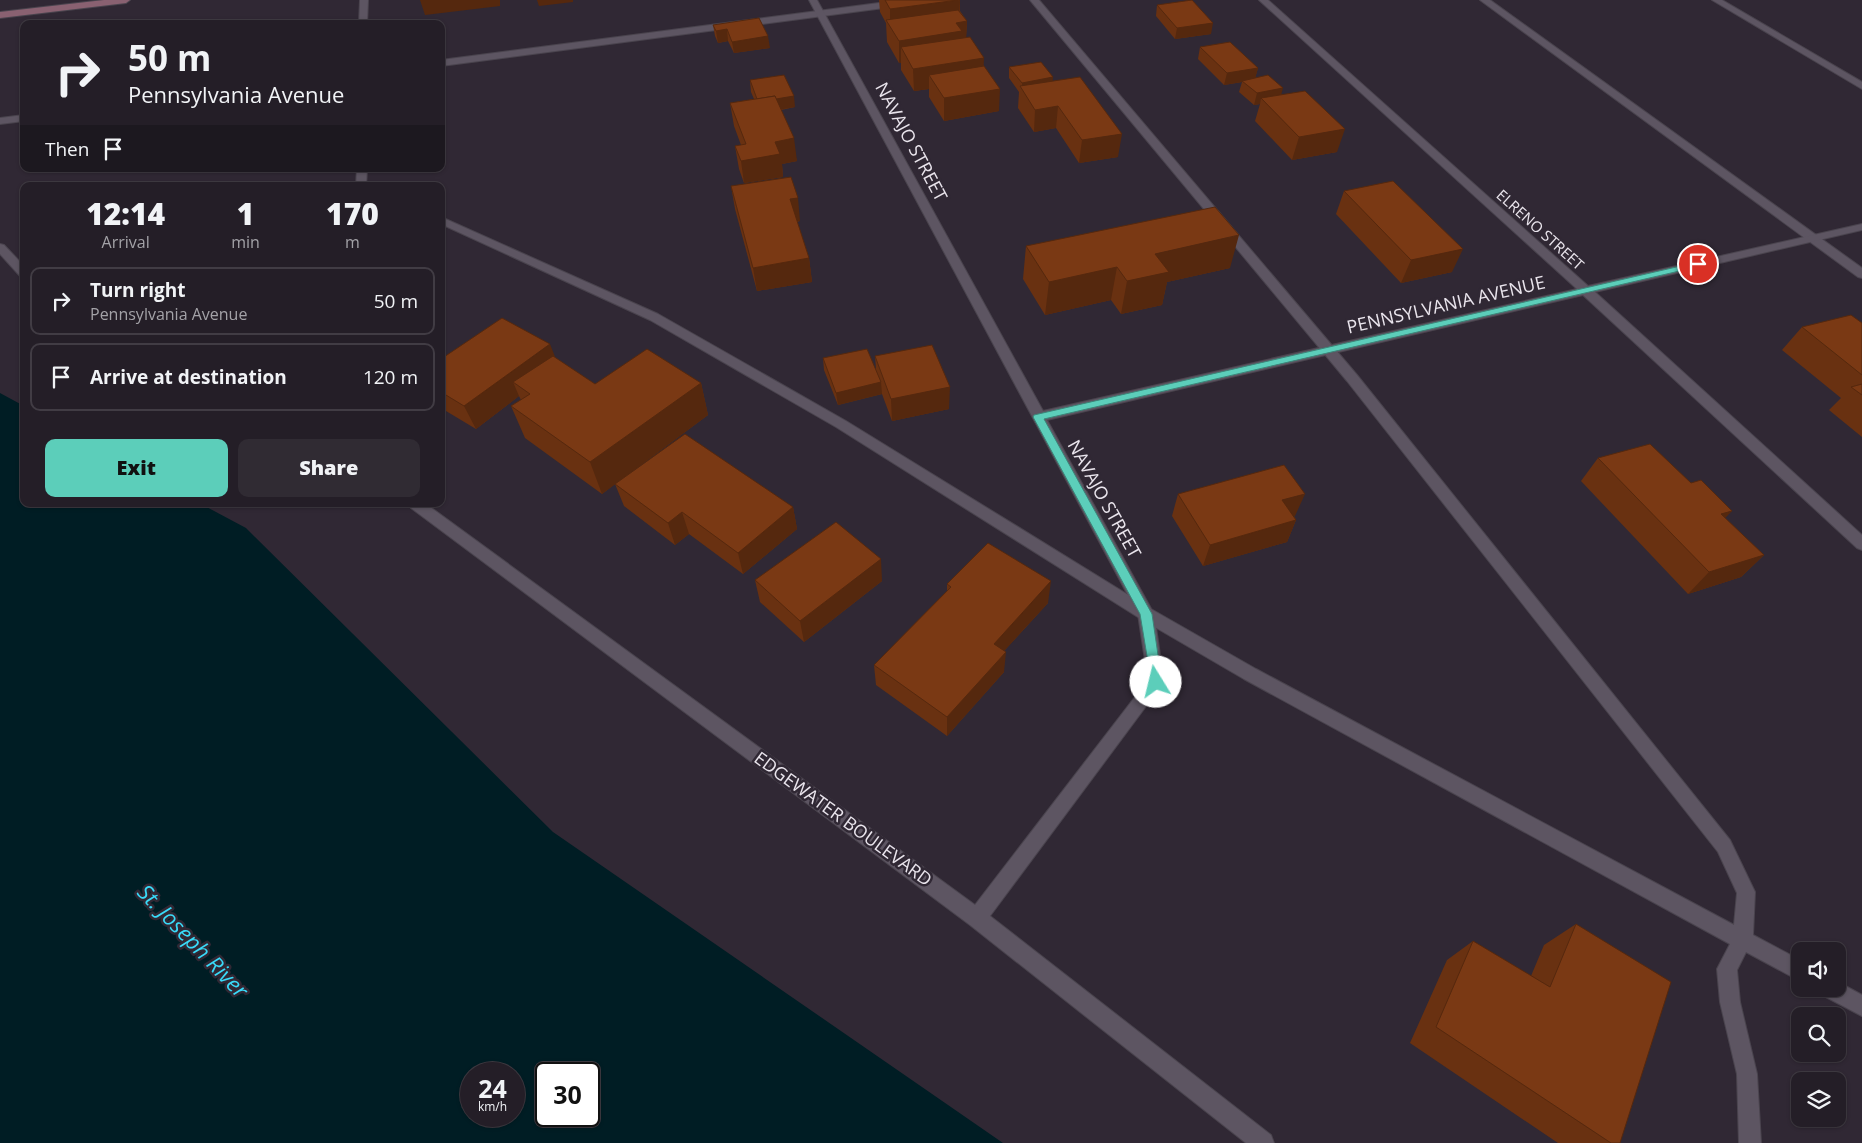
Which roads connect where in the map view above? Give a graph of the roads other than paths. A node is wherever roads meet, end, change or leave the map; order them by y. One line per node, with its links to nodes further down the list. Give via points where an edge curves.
1 (126, 0): 10 (street)
2 (364, 0): 11 (street)
3 (813, 0): 9 (street, NAVAJO STREET)
4 (922, 0): 9 (street)
5 (1034, 0): 23 (street)
6 (1263, 0): 22 (street, ELRENO STREET)
7 (1484, 0): 18 (street)
8 (1716, 0): 13 (street)
9 (821, 14): 12 (street); 24 (street, NAVAJO STREET)
10 (0, 15)
11 (363, 20)
12 (445, 63)
13 (1862, 86)
14 (20, 118): 15 (street)
15 (0, 121)
16 (445, 222): 27 (street, via 654,317 842,424)
17 (1862, 227): 18 (street, PENNSYLVANIA AVENUE)
18 (1813, 238): 21 (street); 22 (street, PENNSYLVANIA AVENUE)
19 (0, 247): 20 (street)
20 (20, 268)
21 (1862, 274)
22 (1585, 290): 23 (street, PENNSYLVANIA AVENUE); 26 (street, ELRENO STREET)
23 (1328, 350): 24 (street, PENNSYLVANIA AVENUE); 29 (street, via 1724,846 1746,892)
24 (1038, 417): 27 (street, NAVAJO STREET)
25 (420, 507): 28 (street, EDGEWATER BOULEVARD)
26 (1862, 544)
27 (1146, 614): 28 (street, NAVAJO STREET, via 1156,682); 29 (street, via 1250,674)
28 (977, 918): 33 (street, EDGEWATER BOULEVARD)
29 (1743, 939): 30 (street); 34 (street, via 1726,969 1730,1002 1747,1074)
30 (1791, 966)
31 (1846, 997): 32 (street)
32 (1862, 1006)
33 (1263, 1143)
34 (1750, 1143)

